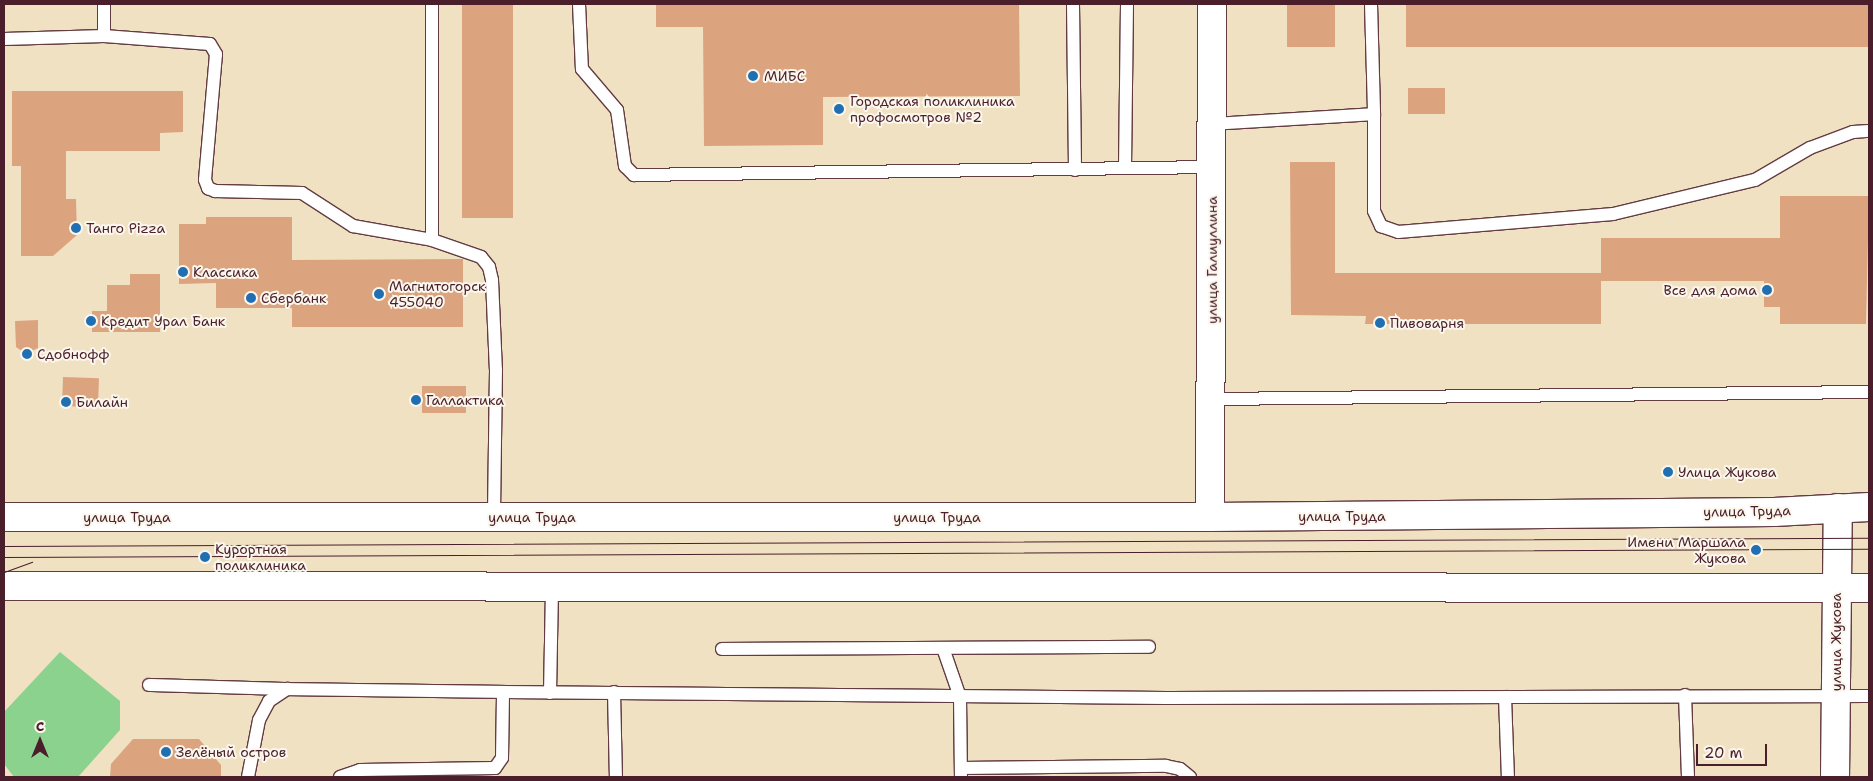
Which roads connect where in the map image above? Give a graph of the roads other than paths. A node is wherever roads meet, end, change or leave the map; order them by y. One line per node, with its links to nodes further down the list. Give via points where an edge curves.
1 (104, 4): 8 (lane)
2 (432, 4): 16 (lane)
3 (579, 4): 15 (lane, via 582,69 616,110 625,166 634,175)
4 (1073, 4): 15 (lane)
5 (1127, 4): 14 (lane)
6 (1212, 4): 11 (main road, улица Галиуллина)
7 (1371, 4): 10 (lane)
8 (104, 36): 9 (lane); 16 (lane, via 206,43 213,47 216,54 205,180 211,191 302,194 353,226)
9 (4, 39)
10 (1374, 114): 11 (lane); 12 (lane, via 1374,210 1381,226 1398,232 1613,214 1755,180 1810,148 1853,132)
11 (1212, 124): 13 (main road, улица Галиуллина)
12 (1869, 131)
13 (1212, 167): 14 (lane); 18 (main road, улица Галиуллина)
14 (1125, 168): 15 (lane)
15 (1076, 170)
16 (432, 240): 22 (lane, via 481,257 489,267 492,280 496,370)
17 (1869, 392): 18 (lane)
18 (1212, 399): 23 (main road, улица Галиуллина)
19 (1838, 508): 20 (main road, улица Труда); 23 (main road, улица Труда, via 1774,512); 27 (main road, улица Жукова)
20 (1869, 508)
21 (4, 516): 22 (main road, улица Труда)
22 (494, 517): 23 (main road, улица Труда)
23 (1210, 517)
24 (4, 586): 25 (main road)
25 (552, 587): 27 (main road); 35 (lane)
26 (1869, 588): 27 (main road)
27 (1836, 589): 37 (main road, улица Жукова)
28 (1149, 647): 29 (lane)
29 (943, 648): 30 (lane); 39 (lane)
30 (722, 649)
31 (149, 686): 32 (lane)
32 (287, 689): 33 (lane); 42 (lane, via 269,701 259,720)
33 (502, 692): 35 (lane); 43 (lane, via 502,758 495,768 360,770)
34 (614, 692): 35 (lane); 39 (lane); 44 (lane)
35 (550, 693)
36 (1686, 695): 37 (lane); 40 (lane); 47 (lane)
37 (1836, 696): 38 (lane); 48 (main road, улица Жукова)
38 (1869, 696)
39 (960, 697): 40 (lane); 41 (lane)
40 (1505, 697): 46 (lane)
41 (961, 773): 45 (lane, via 1166,766 1180,769)
42 (248, 777)
43 (340, 777)
44 (616, 777)
45 (1190, 777)
46 (1508, 777)
47 (1688, 777)
48 (1835, 777)

